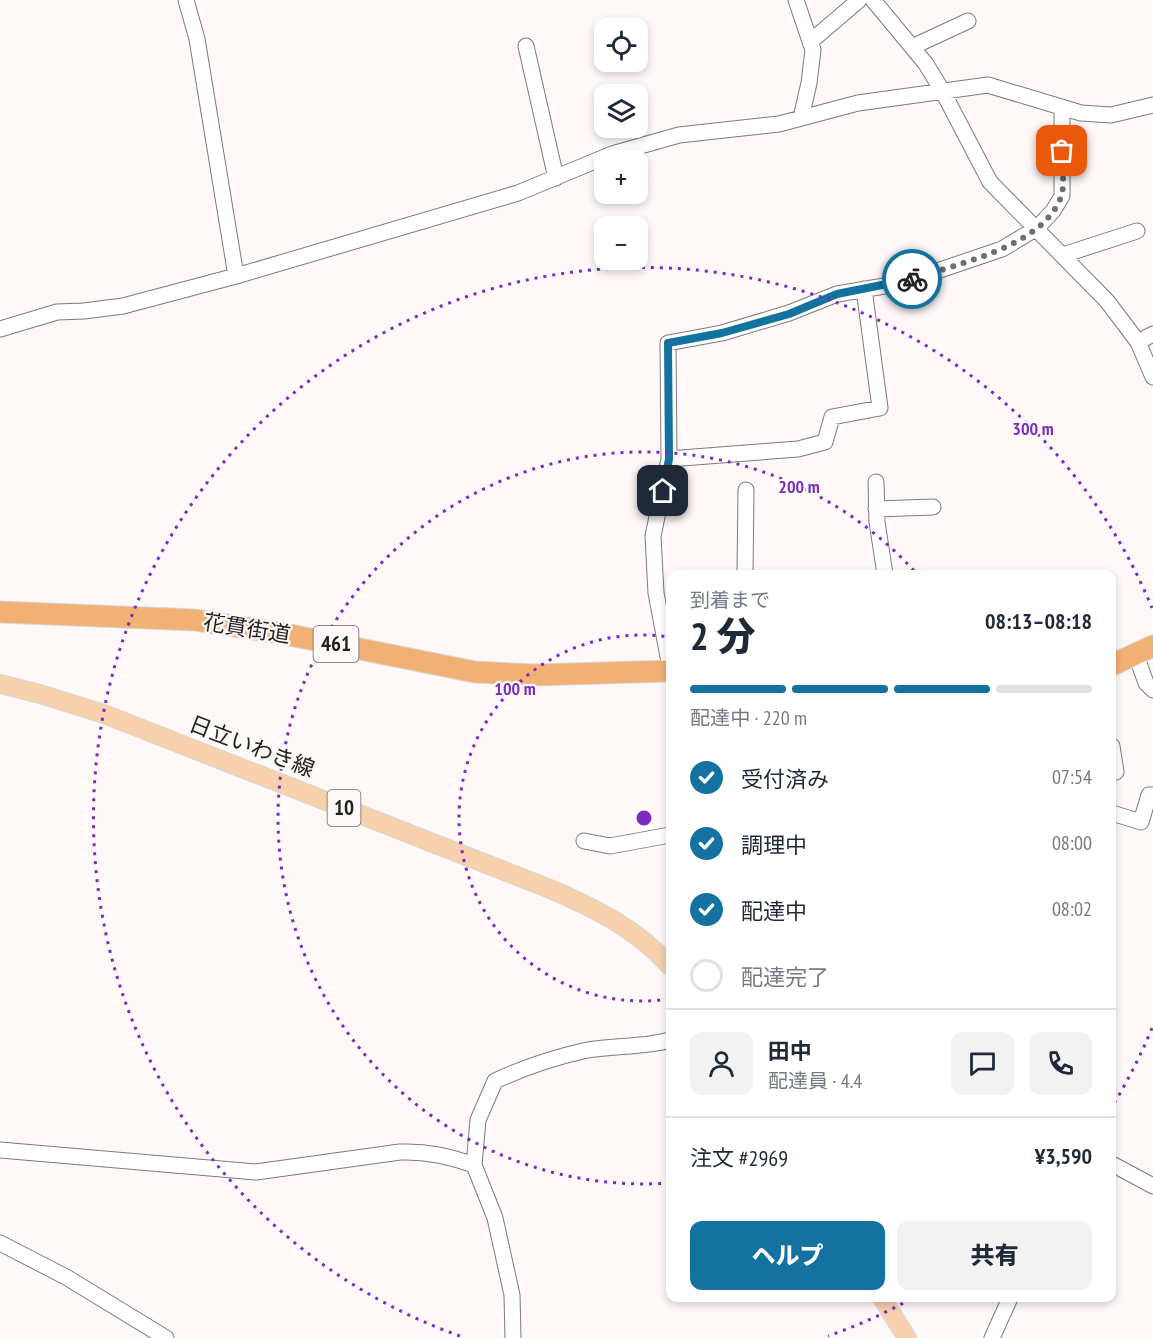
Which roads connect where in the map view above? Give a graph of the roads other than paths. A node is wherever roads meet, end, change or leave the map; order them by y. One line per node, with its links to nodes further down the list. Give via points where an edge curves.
1 (186, 0): 17 (street, via 197,39)
2 (796, 0): 6 (street)
3 (860, 0): 6 (street)
4 (873, 0): 8 (street)
5 (968, 21): 8 (street)
6 (810, 42): 12 (street, via 813,50)
7 (526, 46): 13 (street)
8 (912, 47): 9 (street)
9 (943, 92): 11 (street, via 988,86); 12 (street, via 858,103); 14 (street, via 990,182)
10 (1153, 105): 11 (street, via 1111,115)
11 (1062, 107): 14 (street, via 1062,196)
12 (801, 118): 13 (street, via 679,135 612,154)
13 (556, 178): 17 (street, via 518,193)
14 (1037, 228): 16 (street); 18 (street, via 1002,249 902,283)
15 (1137, 231): 16 (street)
16 (1063, 255): 21 (street, via 1107,301)
17 (236, 276): 19 (street, via 123,306 57,312)
18 (864, 289): 23 (street, via 837,294 789,314 722,333 668,343); 23 (street, via 880,408 832,417 825,442 798,449)
19 (0, 329)
20 (1153, 334): 21 (street)
21 (1138, 342): 22 (street)
22 (1153, 377)
23 (669, 459): 31 (street, via 653,536 656,593)
24 (876, 482): 27 (street)
25 (746, 490): 28 (street)
26 (933, 507): 27 (street)
27 (876, 509): 29 (street)
28 (745, 570)
29 (884, 570)
30 (0, 612): 34 (highway, 花貫街道 / 461, via 195,620 491,674)
31 (666, 646)
32 (1144, 650): 33 (highway); 36 (street, via 1146,683)
33 (1116, 663)
34 (666, 671)
35 (0, 684): 41 (main road, 日立いわき線 / 10, via 104,714 550,889 620,923)
36 (1153, 690)
37 (1153, 795): 38 (street, via 1149,795 1141,822)
38 (1116, 814)
39 (666, 836): 40 (street, via 610,846)
40 (584, 841)
41 (666, 962)
42 (666, 1041): 44 (street, via 584,1051 526,1067 495,1081 478,1120)
43 (0, 1150): 44 (street, via 256,1172 423,1151)
44 (474, 1165): 51 (street, via 495,1218 512,1295)
45 (1116, 1166): 46 (street)
46 (1153, 1186)
47 (0, 1243): 50 (street, via 66,1277)
48 (885, 1302): 52 (main road)
49 (1008, 1302): 53 (street)
50 (166, 1338)
51 (513, 1338)
52 (908, 1338)
53 (992, 1338)

